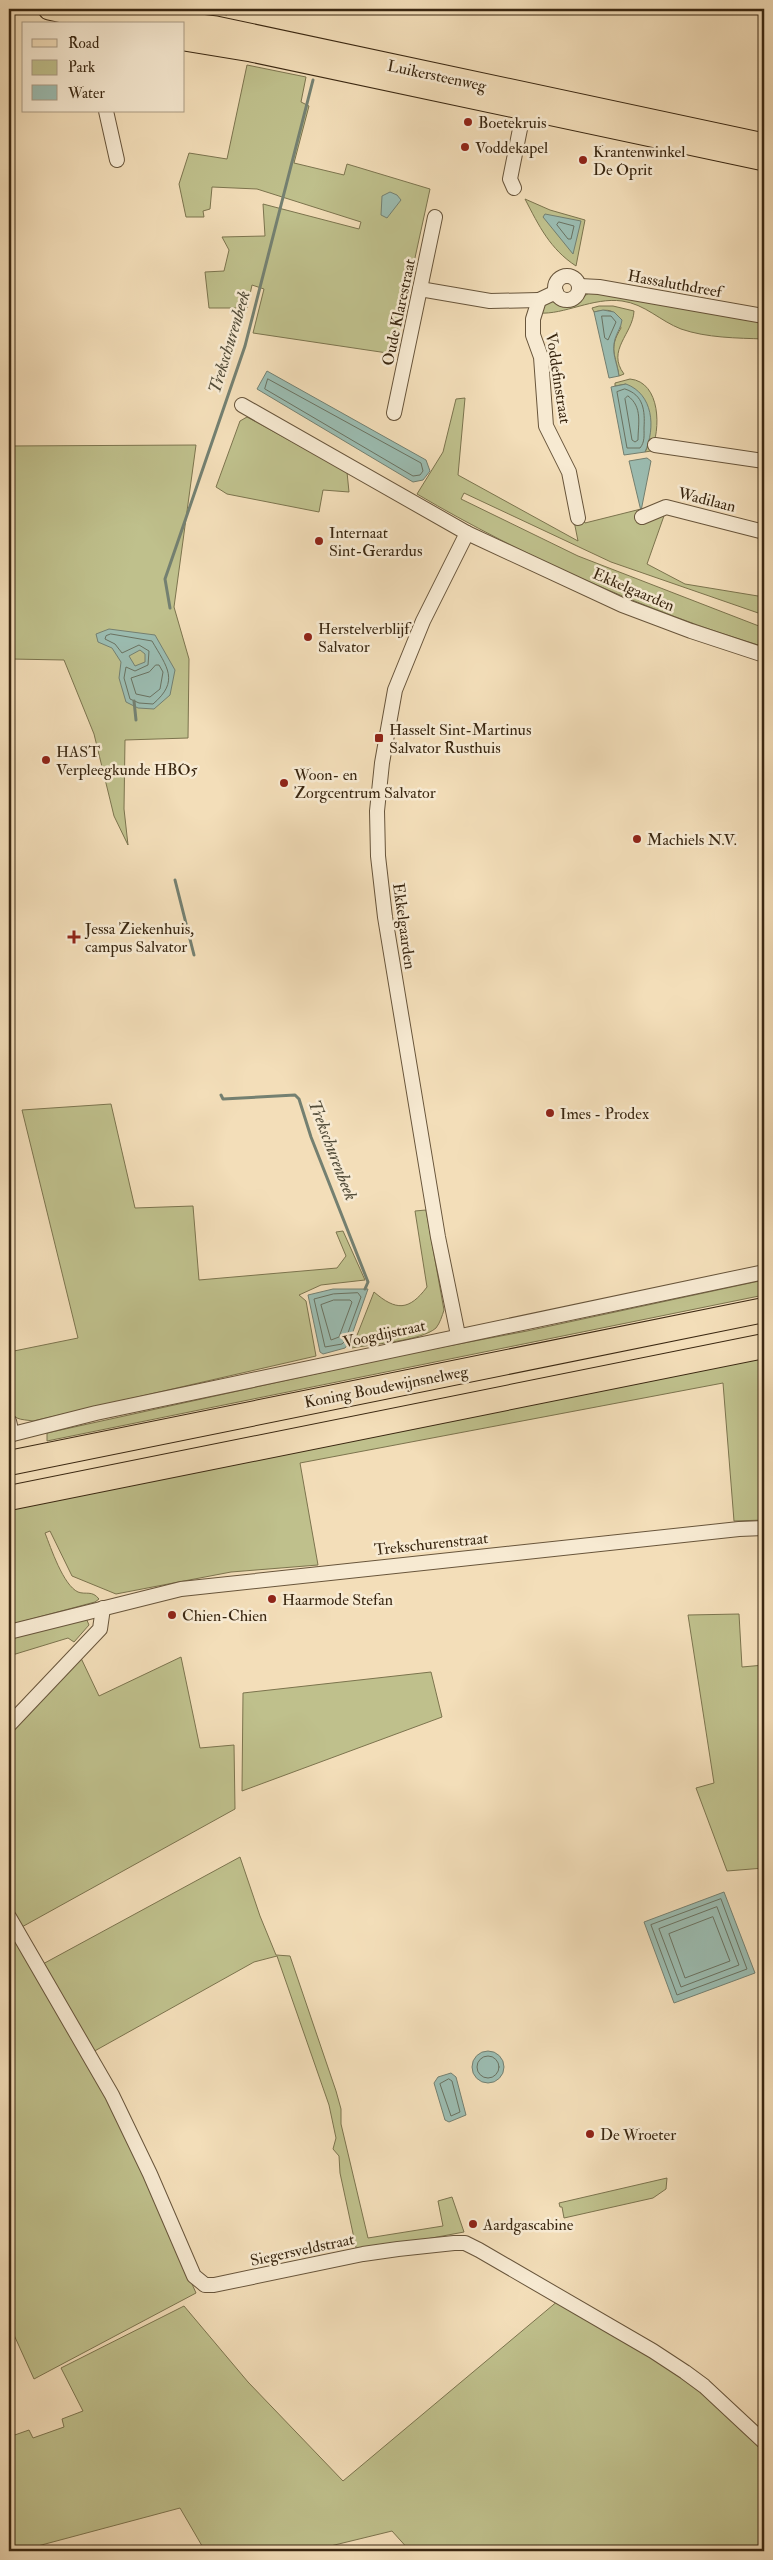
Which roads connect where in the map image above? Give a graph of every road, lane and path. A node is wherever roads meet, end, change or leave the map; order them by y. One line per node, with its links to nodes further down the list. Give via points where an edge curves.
1 (49, 9): 3 (main road)
2 (110, 9): 4 (main road, Luikersteenweg)
3 (108, 22)
4 (174, 22)
5 (185, 24): 9 (main road, Luikersteenweg)
6 (185, 40): 7 (main road, Luikersteenweg, via 251,51)
7 (524, 109): 11 (main road, Luikersteenweg); 12 (street, via 510,179)
8 (106, 112): 10 (street)
9 (764, 144)
10 (117, 160)
11 (764, 160)
12 (514, 188)
13 (435, 217): 14 (street, Oude Klarestraat)
14 (420, 290): 15 (street, via 490,301); 18 (street, Oude Klarestraat)
15 (539, 300): 16 (street, Hassaluthdreef, via 556,292 557,282 566,276 573,277 580,286); 22 (street, Voddefinstraat, via 533,319 533,336 541,357 546,426 569,472)
16 (764, 316)
17 (242, 405): 24 (street, Ekkelgaarden)
18 (394, 413)
19 (655, 445): 20 (street)
20 (764, 461)
21 (642, 517): 23 (street, Wadilaan, via 666,506)
22 (578, 518)
23 (764, 532)
24 (467, 533): 25 (street, Ekkelgaarden, via 622,605); 28 (street, Ekkelgaarden, via 423,621 395,690 377,811 385,917 438,1237)
25 (764, 655)
26 (764, 1272): 28 (street, Voogdijstraat)
27 (764, 1310): 31 (highway, Koning Boudewijnsnelweg)
28 (458, 1335): 30 (street, Voogdijstraat)
29 (764, 1346): 32 (highway)
30 (10, 1430)
31 (9, 1463)
32 (9, 1498)
33 (764, 1528): 34 (street, Trekschurenstraat, via 236,1581 181,1589)
34 (103, 1608): 35 (street, Trekschurenstraat); 36 (street, via 100,1630)
35 (9, 1632)
36 (9, 1725)
37 (9, 1917): 38 (street, Siegersveldstraat, via 112,2095 194,2276 200,2282 214,2286 363,2254 465,2243 654,2351 704,2386)
38 (764, 2442)

